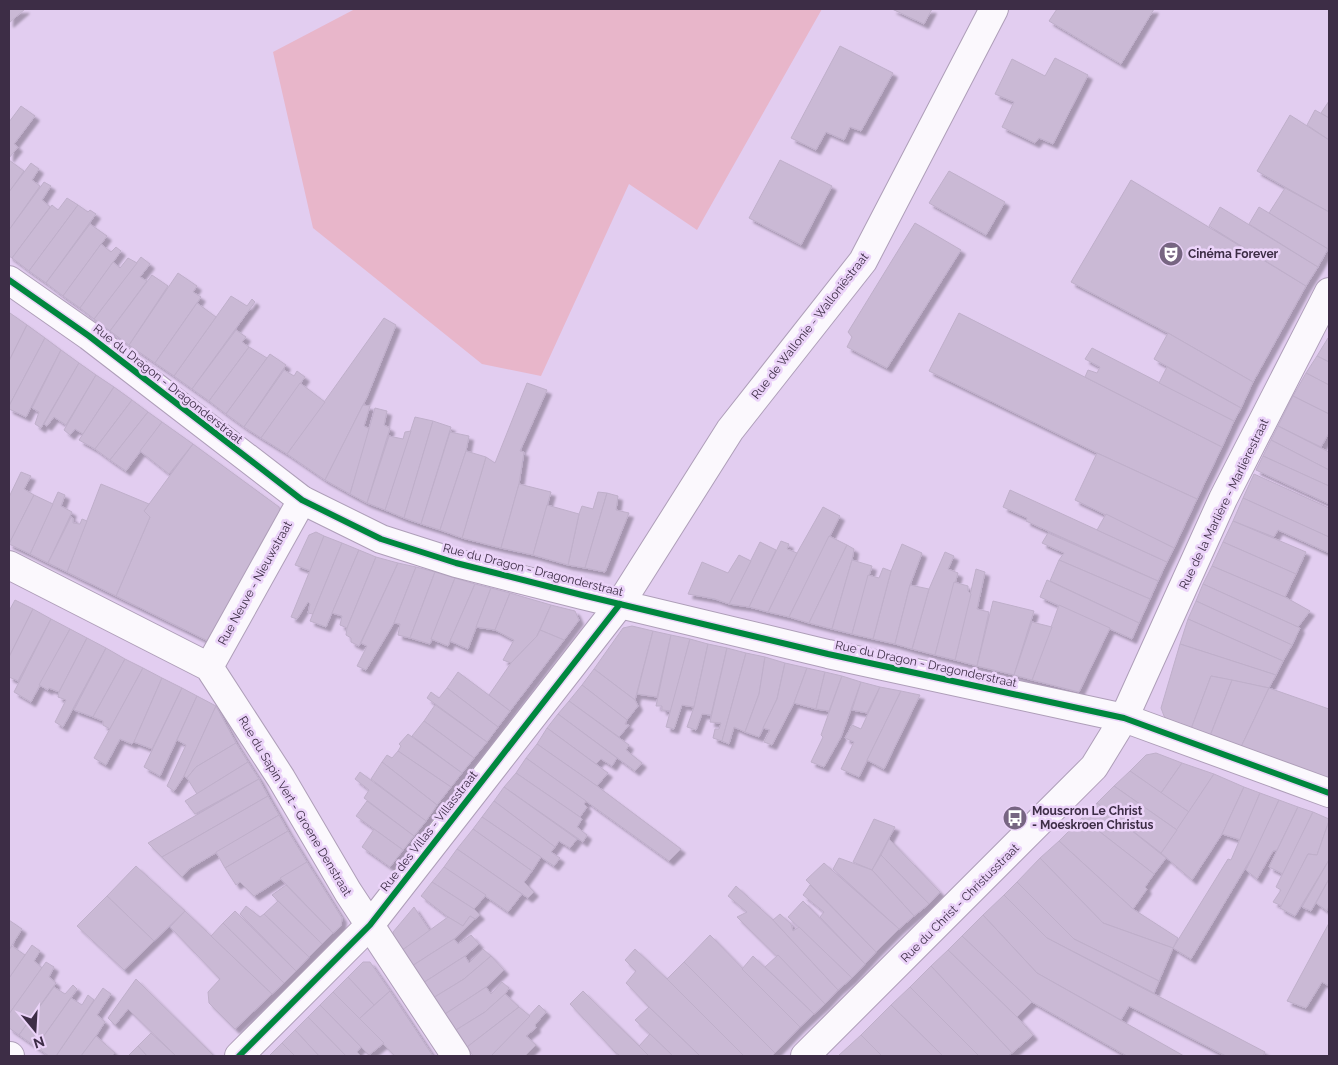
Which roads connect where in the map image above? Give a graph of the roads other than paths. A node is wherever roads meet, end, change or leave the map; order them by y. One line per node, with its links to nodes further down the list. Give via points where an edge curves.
1 (994, 9): 6 (street, Rue de Wallonie - Walloniëstraat, via 863,261 730,430)
2 (9, 280): 4 (street, Rue du Dragon - Dragonderstraat, via 89,336)
3 (1329, 292): 8 (street, Rue de la Marlière - Marlièrestraat, via 1223,499)
4 (302, 500): 6 (street, Rue du Dragon - Dragonderstraat, via 381,539 456,563); 7 (street, Rue Neuve - Nieuwstraat)
5 (9, 565): 7 (street, Rue du Sapin Vert - Groene Denstraat)
6 (620, 604): 8 (street, Rue du Dragon - Dragonderstraat, via 828,654); 10 (street, Rue des Villas - Villasstraat)
7 (208, 667): 10 (street, Rue du Sapin Vert - Groene Denstraat, via 281,778)
8 (1124, 718): 9 (street, Rue du Dragon - Dragonderstraat); 13 (street, Rue du Christ - Christusstraat, via 1094,767)
9 (1329, 793)
10 (370, 925): 11 (street, Rue des Villas - Villasstraat); 12 (street, Rue du Sapin Vert - Groene Denstraat)
11 (239, 1056)
12 (456, 1056)
13 (805, 1056)

